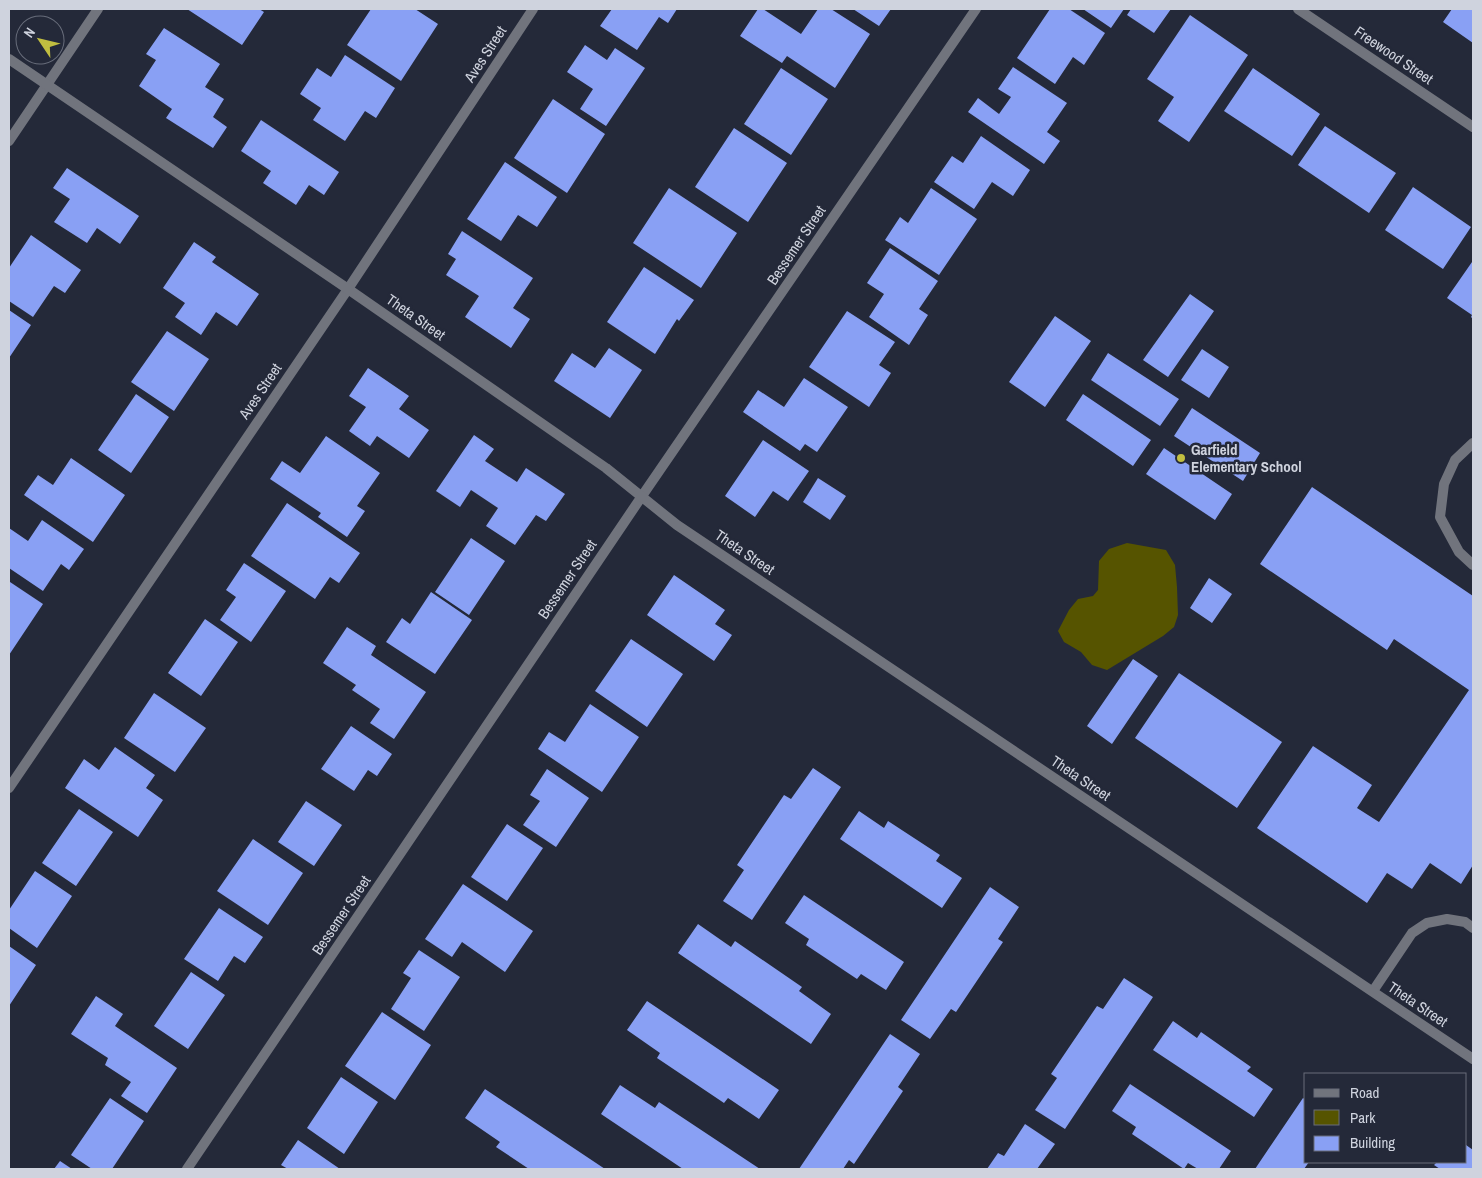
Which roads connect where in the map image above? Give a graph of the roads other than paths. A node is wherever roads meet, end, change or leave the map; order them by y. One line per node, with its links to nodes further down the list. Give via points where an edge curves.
1 (98, 9): 6 (street)
2 (533, 9): 9 (street, Aves Street)
3 (976, 9): 11 (street, Bessemer Street)
4 (1298, 9): 7 (street, Freewood Street)
5 (9, 59): 6 (street, Theta Street)
6 (47, 84): 8 (street); 9 (street, Theta Street)
7 (1473, 127)
8 (9, 141)
9 (348, 289): 11 (street, Theta Street); 13 (street, Aves Street)
10 (1473, 443): 12 (street, via 1455,460 1444,484 1440,517 1459,552)
11 (642, 496): 15 (street, Theta Street, via 677,525); 17 (street, Bessemer Street)
12 (1473, 565)
13 (9, 788)
14 (1473, 928): 15 (street, via 1465,922 1447,919 1427,922 1412,933)
15 (1373, 991): 16 (street, Theta Street)
16 (1473, 1059)
17 (187, 1169)

